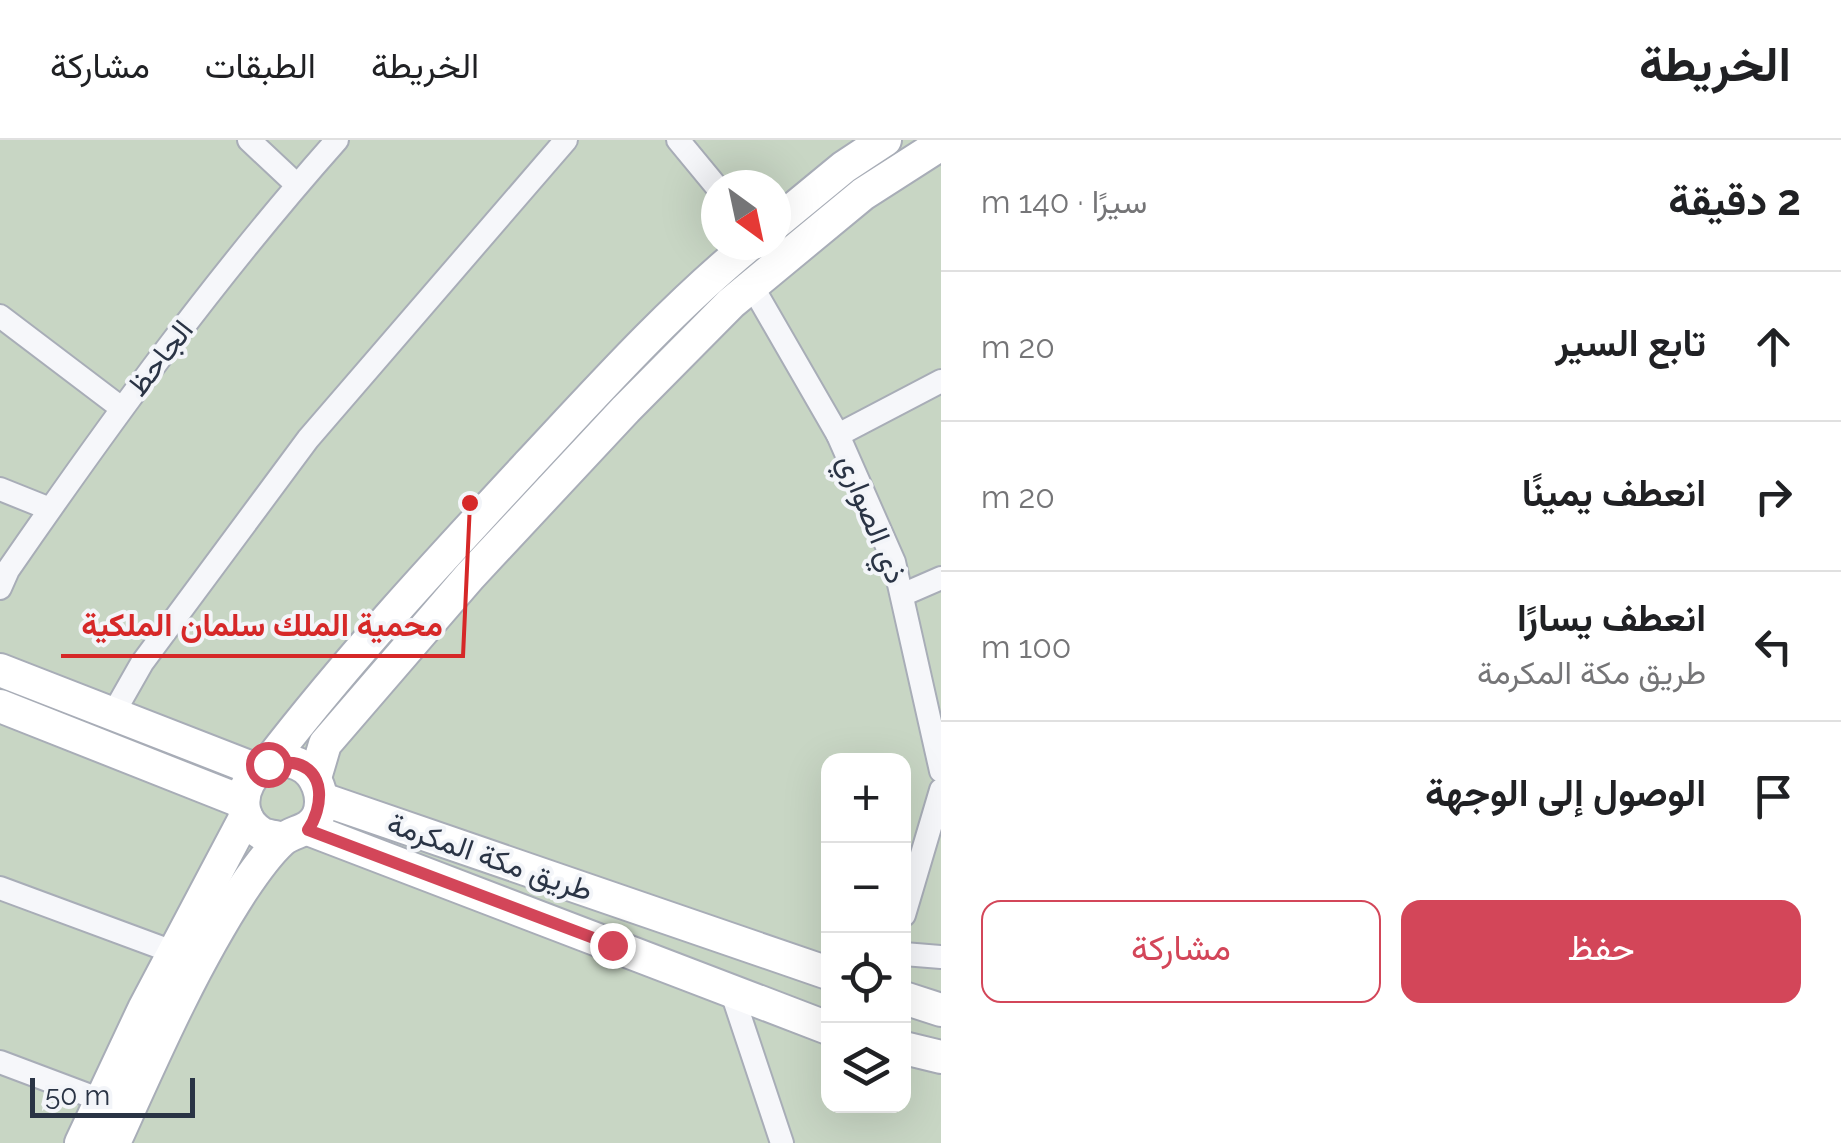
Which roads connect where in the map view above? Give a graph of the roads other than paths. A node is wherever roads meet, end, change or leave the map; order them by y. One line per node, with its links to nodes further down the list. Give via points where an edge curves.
1 (249, 140): 8 (street)
2 (337, 140): 8 (street, الجاحظ)
3 (566, 140): 23 (street, via 308,439 142,663)
4 (678, 140): 7 (street)
5 (886, 140): 9 (street)
6 (941, 144): 11 (street, via 862,194)
7 (703, 170)
8 (297, 185): 14 (street, الجاحظ)
9 (791, 210)
10 (731, 260): 24 (street, via 603,385 447,553)
11 (752, 286): 15 (street, ذي الصواري); 26 (street, via 470,576 325,744)
12 (0, 316): 14 (street)
13 (941, 381): 15 (street)
14 (120, 407): 17 (street, الجاحظ)
15 (838, 435): 20 (street, ذي الصواري)
16 (0, 489): 17 (street)
17 (50, 509): 19 (street, الجاحظ)
18 (941, 578): 20 (street)
19 (0, 588)
20 (902, 595): 25 (street, ذي الصواري)
21 (0, 670): 23 (street)
22 (0, 706): 28 (street)
23 (113, 714): 24 (street)
24 (262, 767): 26 (street, via 297,763); 28 (street, via 246,785)
25 (941, 771)
26 (318, 788): 29 (street, via 318,815); 35 (street, طريق مكة المكرمة)
27 (941, 790): 31 (street)
28 (245, 809): 29 (street, via 260,832); 32 (street)
29 (296, 834): 36 (street, طريق مكة المكرمة); 45 (street, via 244,888 183,996)
30 (0, 888): 32 (street)
31 (911, 891)
32 (173, 952): 43 (street)
33 (911, 955): 34 (street)
34 (941, 957)
35 (821, 970)
36 (731, 990): 39 (street, طريق مكة المكرمة); 46 (street)
37 (911, 1000): 38 (street)
38 (941, 1010)
39 (821, 1025)
40 (911, 1050): 41 (street)
41 (941, 1057)
42 (0, 1062): 43 (street)
43 (101, 1100): 44 (street)
44 (81, 1143)
45 (114, 1143)
46 (782, 1143)

